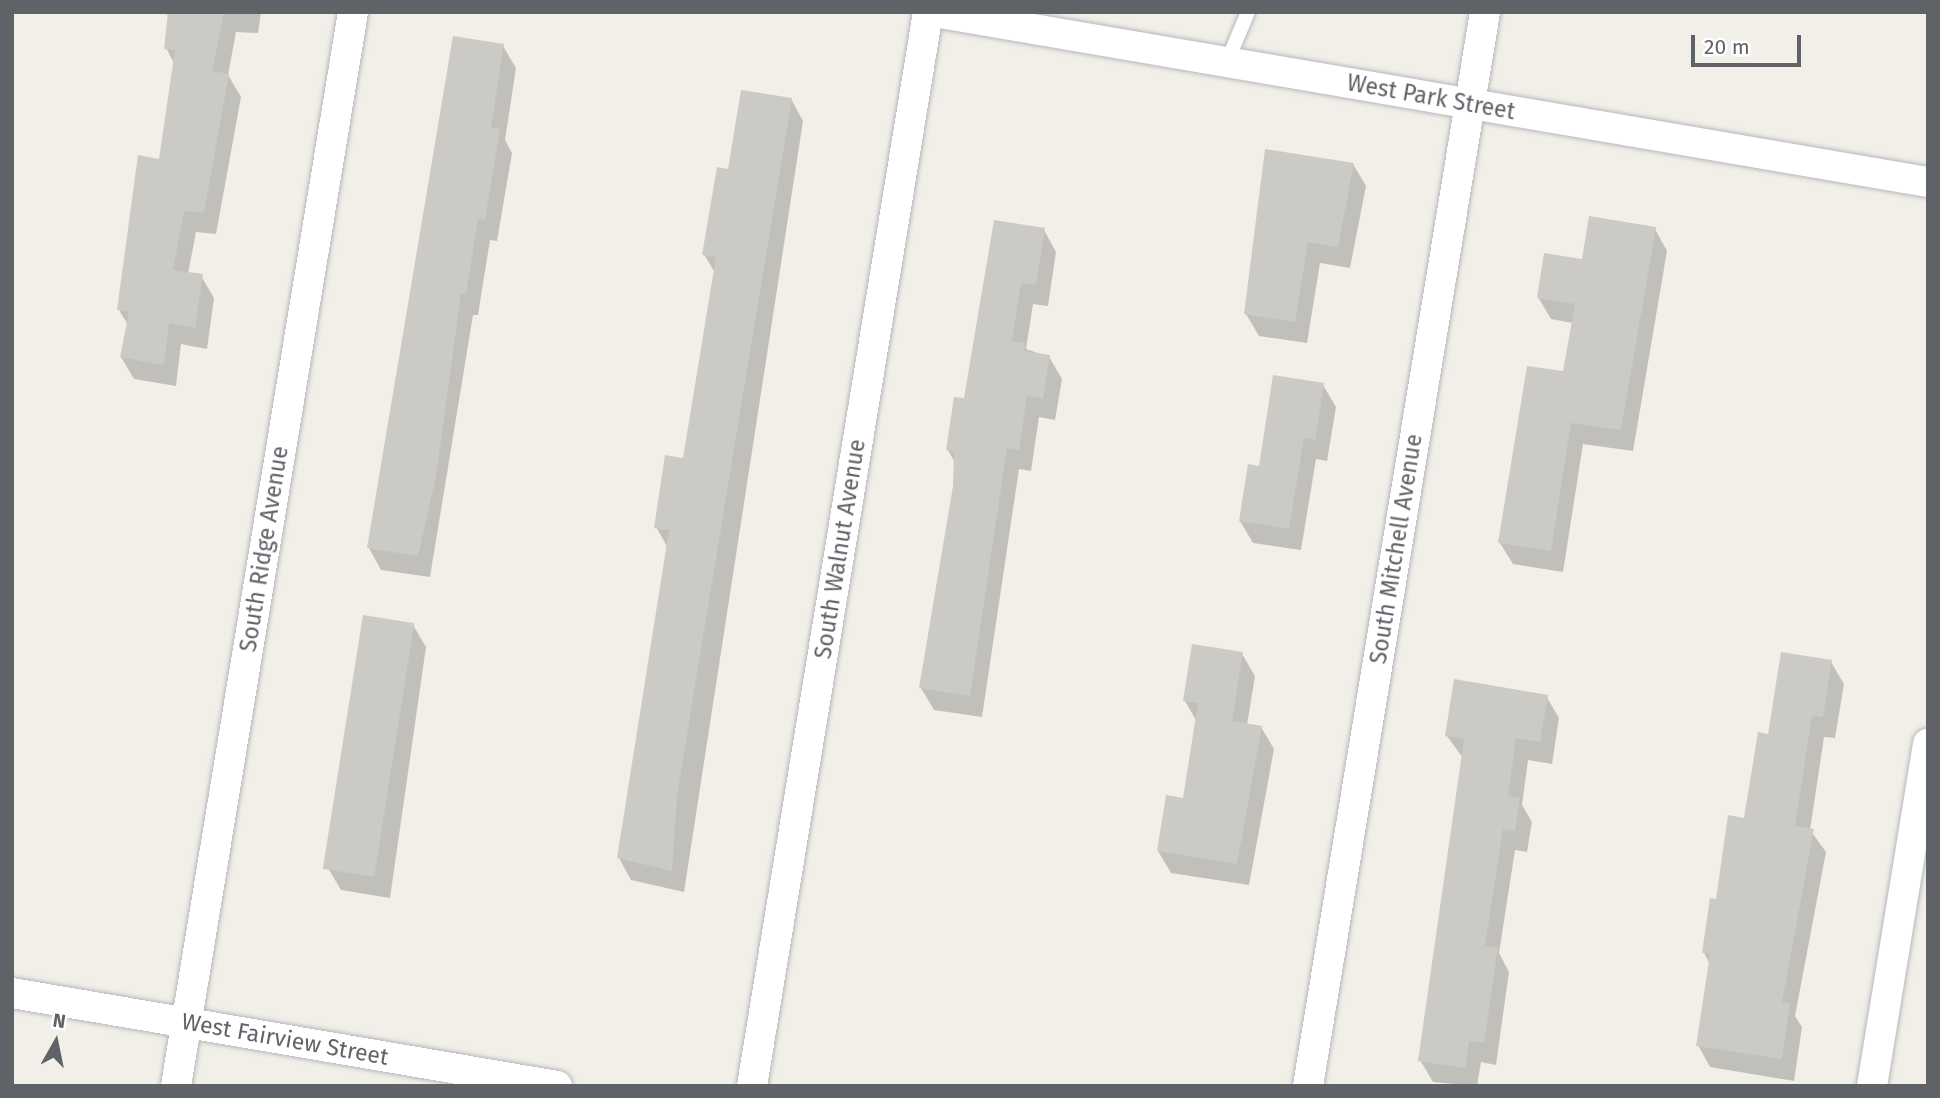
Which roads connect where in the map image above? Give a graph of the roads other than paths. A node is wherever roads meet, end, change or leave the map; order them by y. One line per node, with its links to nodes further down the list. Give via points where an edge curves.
1 (353, 12): 11 (street, South Ridge Avenue)
2 (928, 12): 14 (street, South Walnut Avenue)
3 (934, 12): 6 (street, West Park Street)
4 (1248, 12): 6 (lane)
5 (1485, 12): 7 (street, South Mitchell Avenue)
6 (1227, 62): 7 (street, West Park Street)
7 (1469, 104): 8 (street, West Park Street); 15 (street, South Mitchell Avenue)
8 (1928, 182)
9 (1928, 744): 16 (street)
10 (12, 993): 11 (street, West Fairview Street)
11 (187, 1022): 12 (street, South Ridge Avenue); 13 (street, West Fairview Street)
12 (176, 1086)
13 (557, 1086)
14 (752, 1086)
15 (1308, 1086)
16 (1872, 1086)

